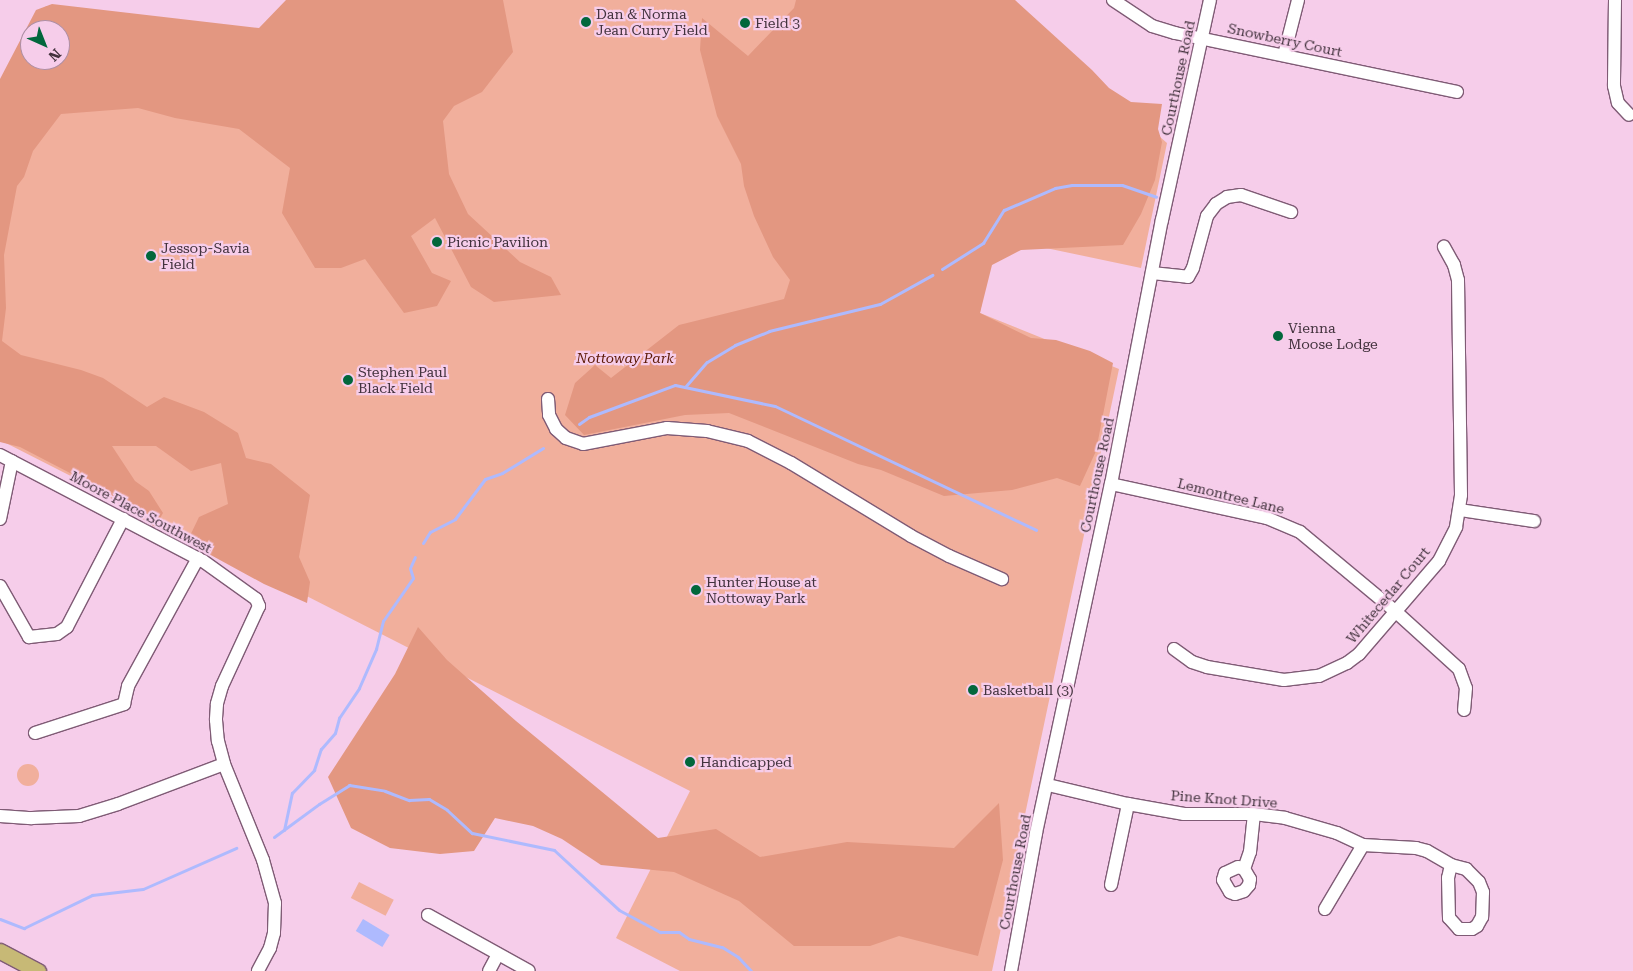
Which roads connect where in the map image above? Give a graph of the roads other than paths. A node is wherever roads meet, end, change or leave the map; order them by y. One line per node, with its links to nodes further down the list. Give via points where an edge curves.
1 (1113, 0): 5 (street, Snowberry Court, via 1152,26)
2 (1210, 0): 5 (street, Courthouse Road)
3 (1298, 0): 6 (street)
4 (1615, 0): 8 (street, via 1614,86 1618,103)
5 (1203, 37): 6 (street, Snowberry Court); 11 (street, Courthouse Road)
6 (1284, 55): 7 (street, Snowberry Court)
7 (1457, 92)
8 (1630, 115)
9 (1291, 212): 11 (street, via 1241,195 1227,197 1216,204 1207,216 1188,277)
10 (1444, 247): 16 (street, Whitecedar Court, via 1458,280)
11 (1152, 274): 15 (street, Courthouse Road)
12 (548, 399): 21 (street, via 549,415 556,429 566,438 582,444 667,428 707,431 748,441 791,463 919,540)
13 (0, 455): 14 (street, Moore Place Southwest)
14 (12, 462): 17 (street); 18 (street, Moore Place Southwest)
15 (1111, 484): 23 (street, Lemontree Lane, via 1287,525 1314,542); 28 (street, Courthouse Road)
16 (1460, 510): 19 (street); 23 (street, Whitecedar Court, via 1456,527 1439,561)
17 (0, 519)
18 (123, 519): 20 (street, Moore Place Southwest); 22 (street, via 67,627 57,634 29,637)
19 (1534, 521)
20 (198, 558): 26 (street, via 128,686 124,704); 27 (street, Moore Place Southwest, via 256,598 259,606 217,704 217,733)
21 (1002, 579)
22 (0, 586)
23 (1396, 612): 24 (street, Whitecedar Court, via 1347,663 1320,676 1303,679 1284,680 1206,668); 25 (street, Lemontree Lane, via 1459,669 1466,688)
24 (1174, 649)
25 (1464, 710)
26 (35, 732)
27 (224, 764): 31 (street, via 79,816); 41 (street, via 263,860 276,903 274,933)
28 (1048, 785): 29 (street, Pine Knot Drive); 44 (street, Courthouse Road)
29 (1128, 804): 30 (street, Pine Knot Drive, via 1191,814); 35 (street)
30 (1254, 814): 32 (street, Pine Knot Drive, via 1309,823); 34 (street, via 1250,852)
31 (0, 816)
32 (1362, 846): 33 (street, Pine Knot Drive, via 1416,848); 36 (street)
33 (1451, 865): 33 (street, Pine Knot Drive, via 1466,868 1474,874 1481,887 1482,917 1478,926 1472,929 1459,929 1449,918 1448,878)
34 (1244, 869)
35 (1111, 885)
36 (1325, 909)
37 (428, 916): 39 (street)
38 (0, 951): 40 (main road)
39 (498, 954): 42 (street); 43 (street)
40 (38, 971)
41 (258, 971)
42 (489, 971)
43 (529, 971)
44 (1011, 971)

